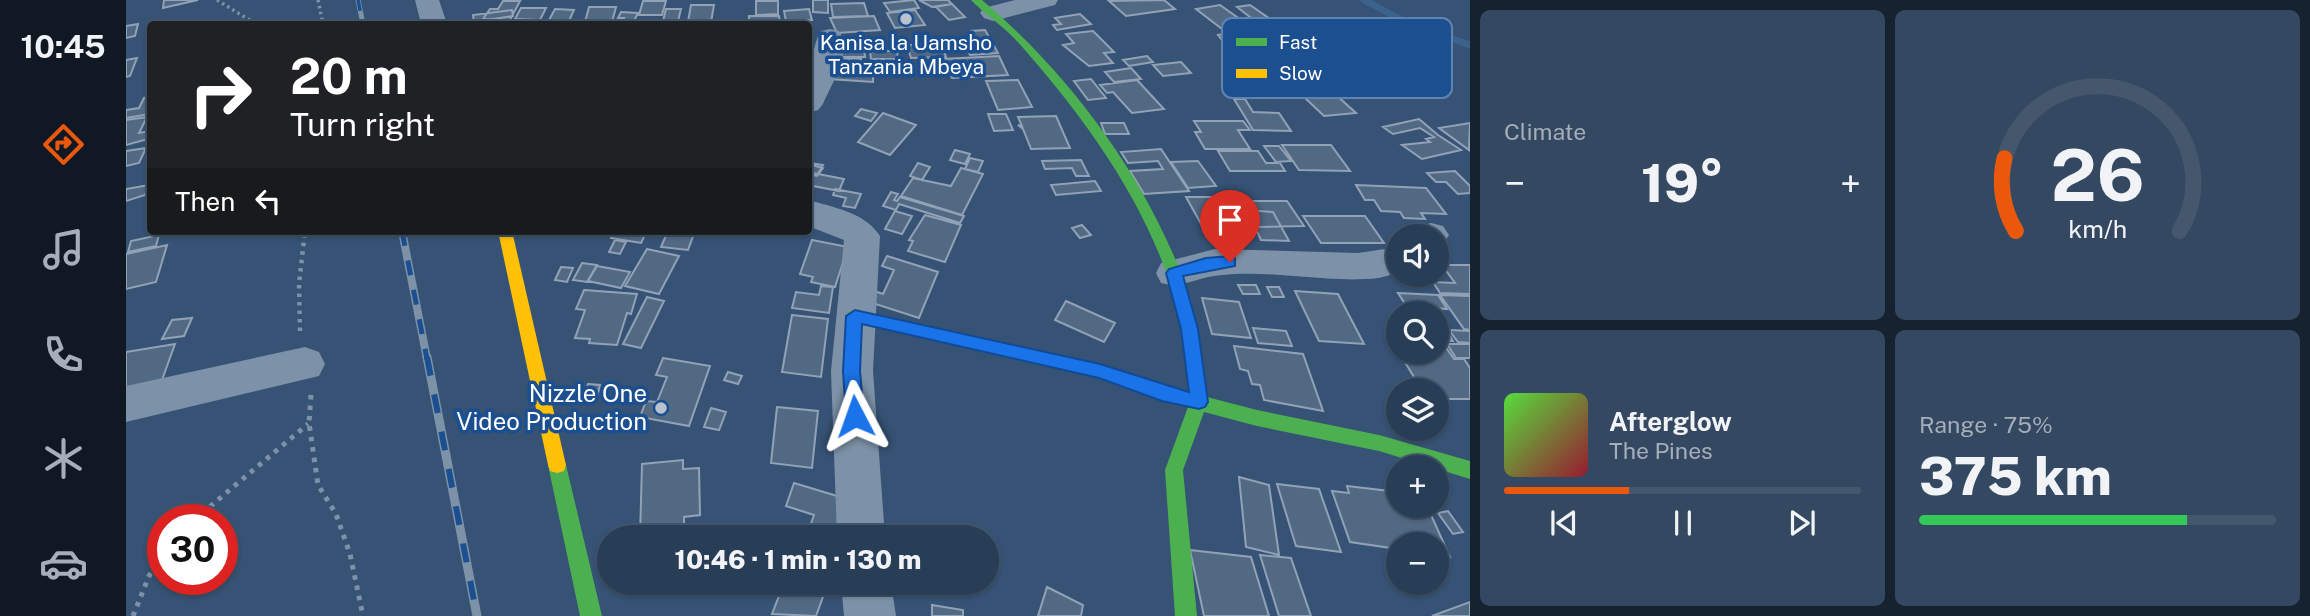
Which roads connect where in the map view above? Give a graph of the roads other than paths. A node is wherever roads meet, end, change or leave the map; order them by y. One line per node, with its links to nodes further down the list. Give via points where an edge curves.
1 (427, 0): 4 (street)
2 (1046, 0): 3 (street)
3 (985, 7): 10 (street, via 1017,35 1091,123 1136,194)
4 (433, 21)
5 (830, 37): 6 (street, via 828,60)
6 (812, 95)
7 (812, 214): 11 (street, via 840,221 862,236)
8 (506, 235): 18 (street)
9 (1386, 264): 10 (street, via 1230,262)
10 (1174, 273): 13 (street, via 1190,329)
11 (855, 316): 13 (street, via 1087,368); 16 (street, via 852,371)
12 (304, 364): 14 (street)
13 (1199, 402): 15 (street, via 1379,443); 20 (street, via 1174,470)
14 (126, 404)
15 (1470, 470)
16 (860, 525)
17 (867, 595): 19 (street)
18 (591, 616)
19 (870, 616)
20 (1186, 616)

